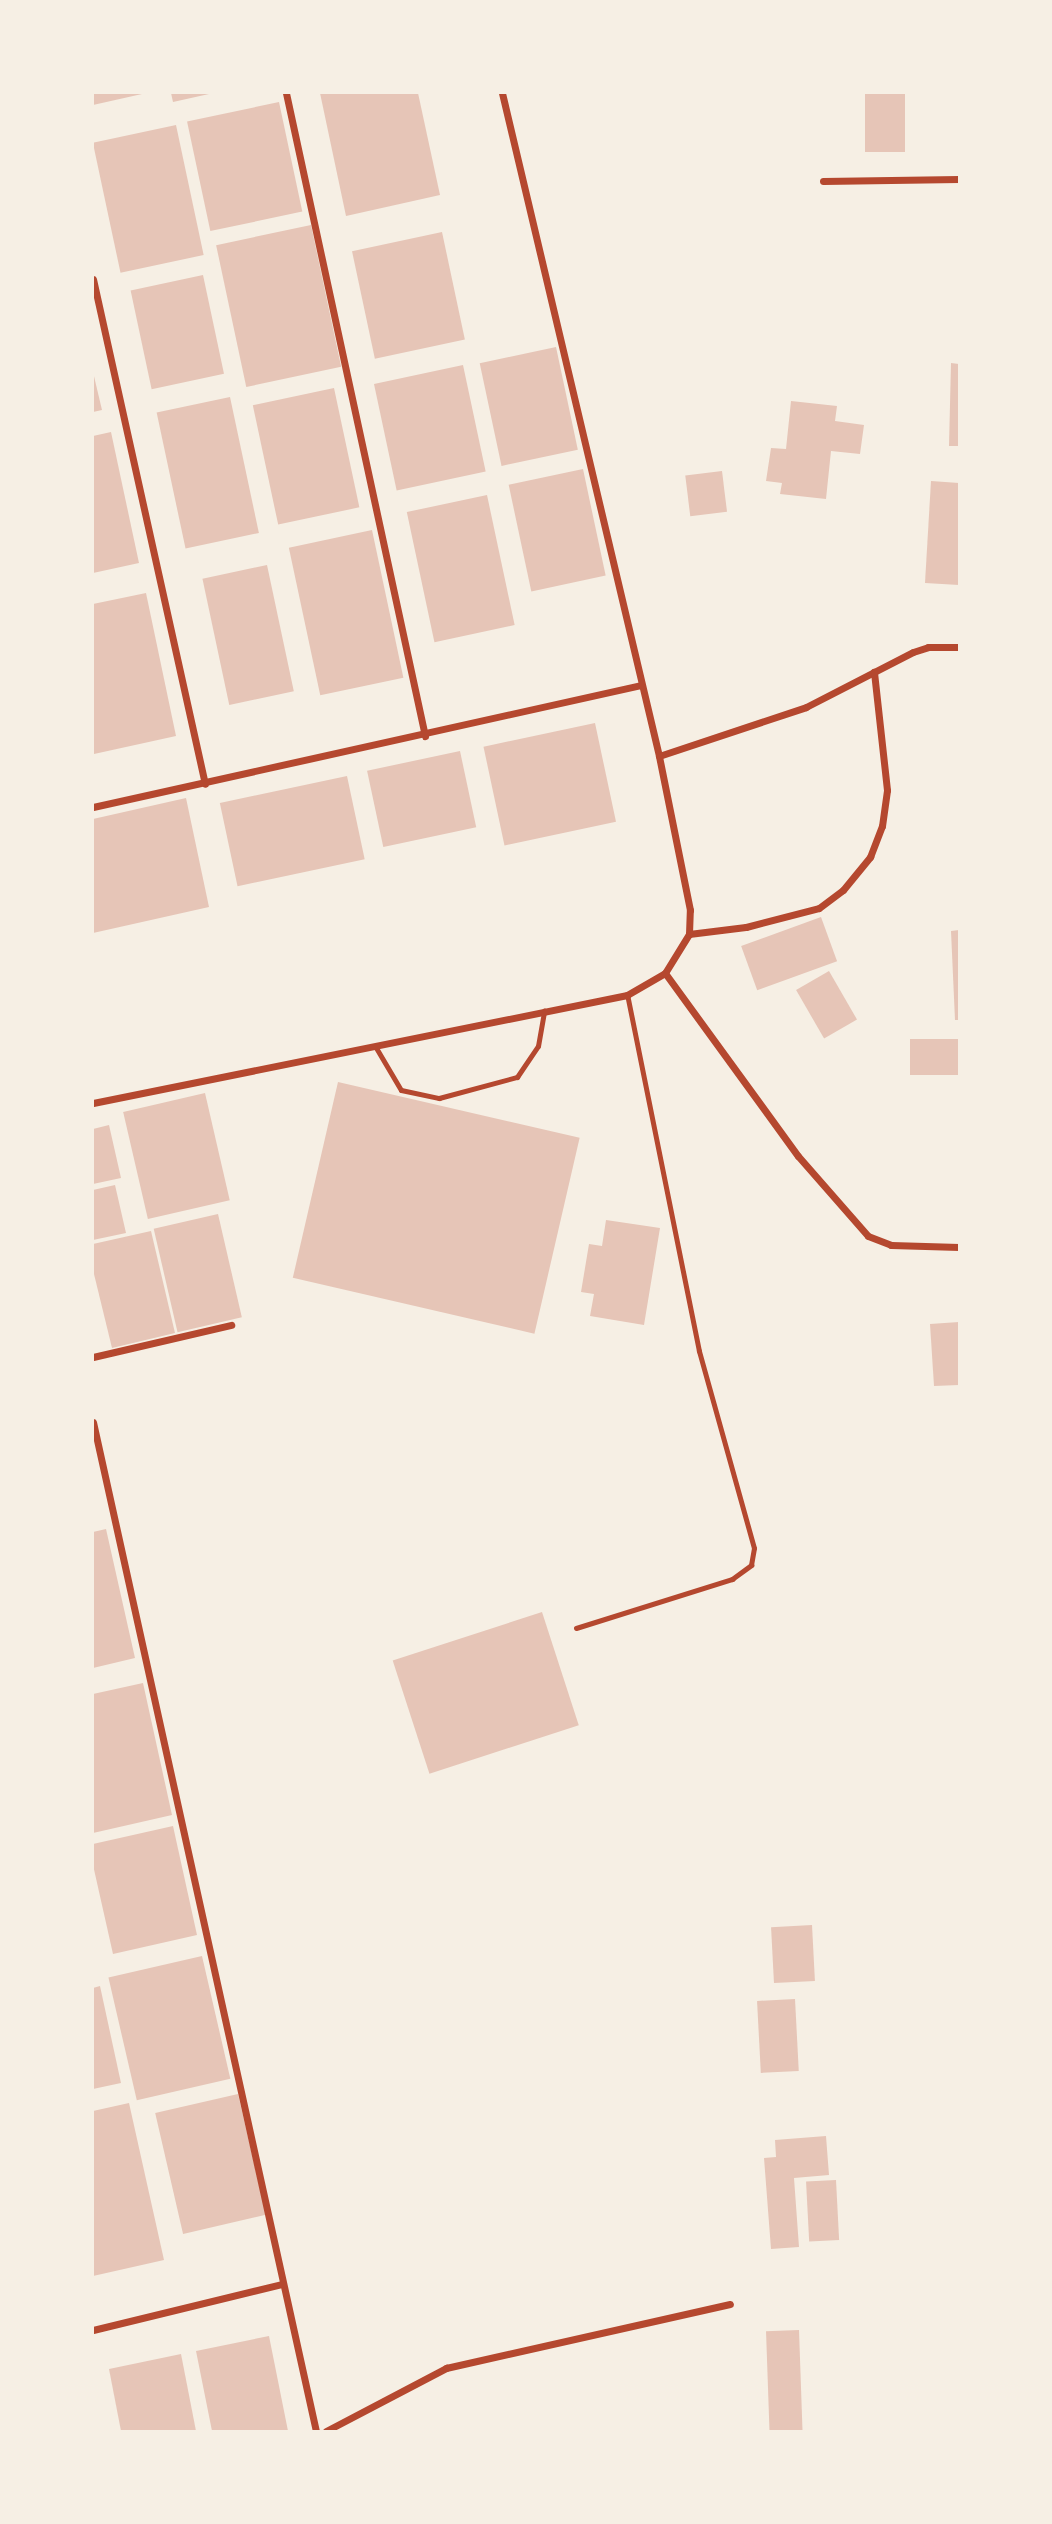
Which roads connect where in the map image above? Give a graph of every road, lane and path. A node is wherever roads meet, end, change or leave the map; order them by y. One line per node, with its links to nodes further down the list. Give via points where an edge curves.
1 (286, 93): 9 (street)
2 (502, 93): 8 (street)
3 (959, 179): 4 (street)
4 (823, 181)
5 (93, 279): 11 (street)
6 (959, 646): 7 (street, via 928,647)
7 (874, 672): 10 (street, via 806,707); 13 (street, via 887,790 882,826 870,857 843,890 819,908 746,927)
8 (641, 685): 9 (street); 10 (street)
9 (425, 736): 11 (street)
10 (659, 756): 13 (street, via 690,910)
11 (205, 784): 12 (street)
12 (93, 807)
13 (689, 934): 14 (street)
14 (666, 973): 15 (street); 19 (street, via 798,1156 868,1236 891,1245)
15 (627, 995): 16 (street); 23 (lane, via 699,1351 754,1548 751,1565 732,1579)
16 (544, 1011): 17 (street); 17 (lane, via 538,1046 517,1077 439,1098 401,1090)
17 (375, 1046): 18 (street)
18 (93, 1103)
19 (959, 1247)
20 (230, 1325): 21 (street)
21 (93, 1357)
22 (93, 1422): 24 (street)
23 (576, 1628)
24 (282, 2284): 26 (street); 27 (street)
25 (730, 2304): 28 (street, via 446,2368)
26 (93, 2330)
27 (316, 2431)
28 (326, 2431)

